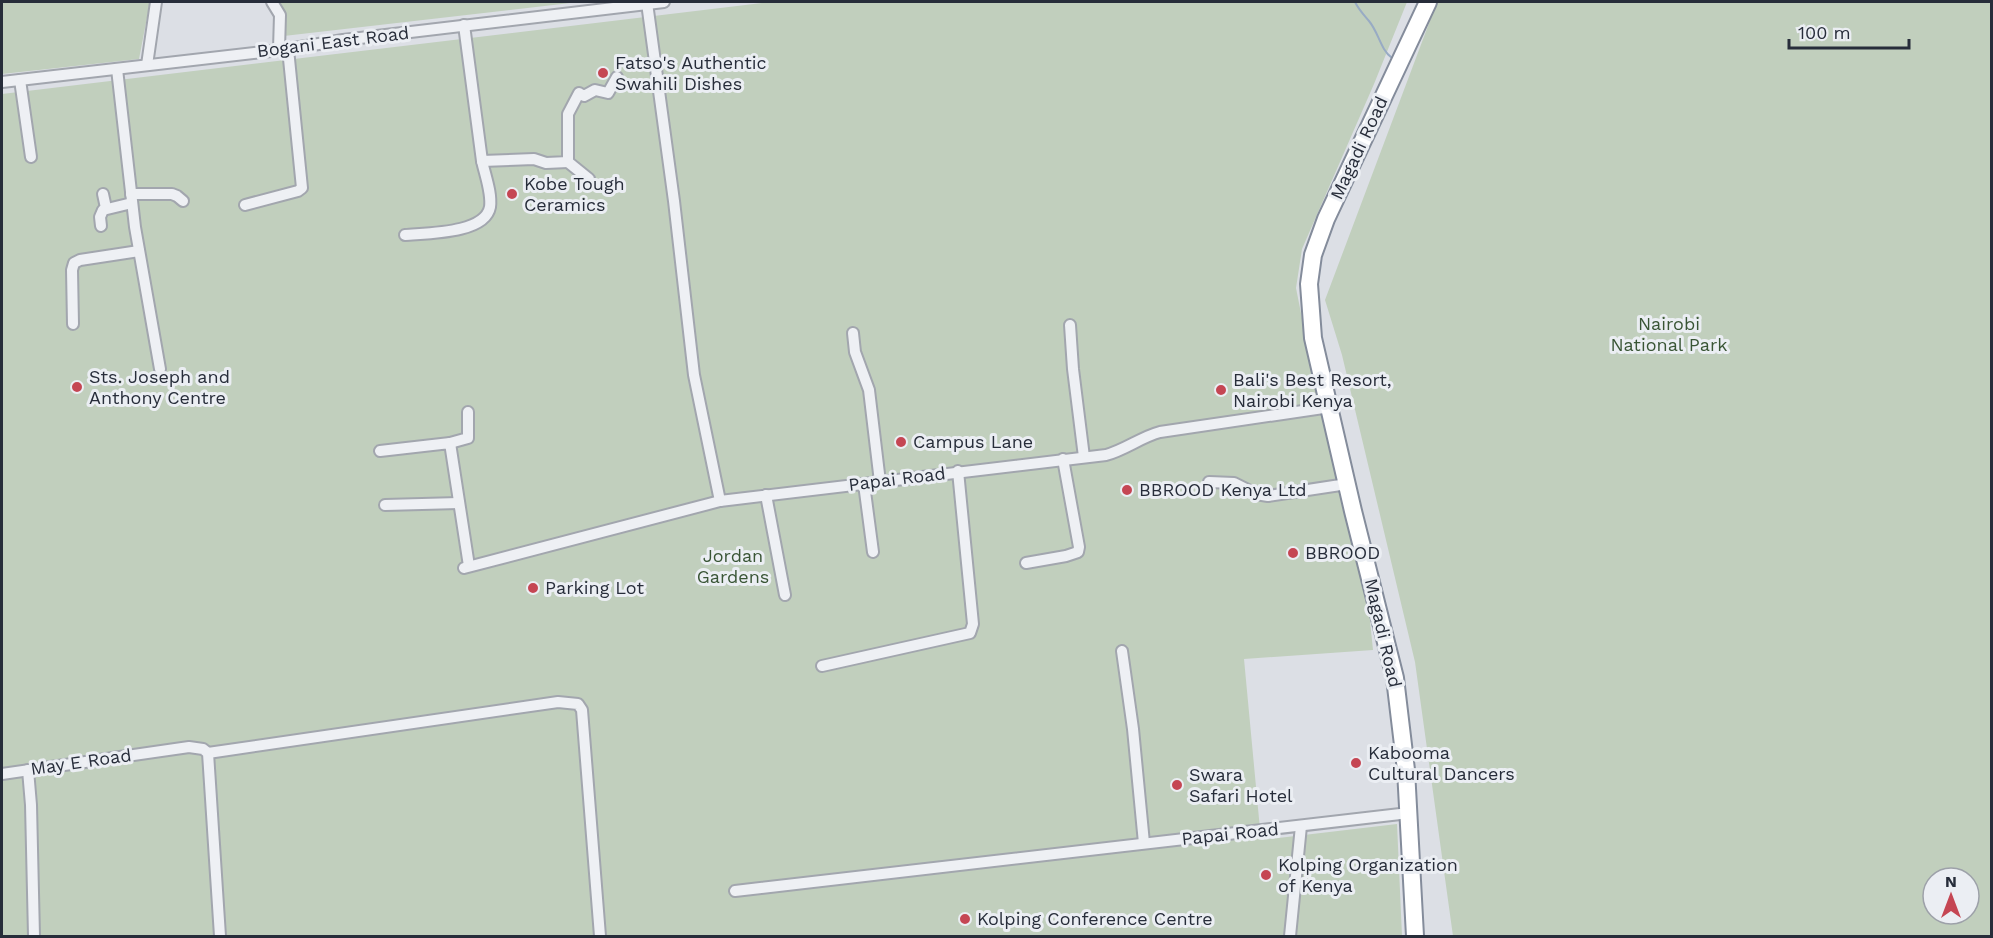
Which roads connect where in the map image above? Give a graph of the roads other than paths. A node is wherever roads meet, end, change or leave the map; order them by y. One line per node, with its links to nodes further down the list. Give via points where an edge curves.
1 (156, 2): 8 (street)
2 (272, 2): 7 (street, via 280,13)
3 (664, 2): 5 (street, Bogani East Road)
4 (1428, 2): 29 (highway, Magadi Road, via 1326,219 1313,255 1309,284 1313,338)
5 (647, 3): 6 (street, Bogani East Road); 41 (street, via 694,375)
6 (464, 25): 7 (street, Bogani East Road); 14 (street)
7 (283, 49): 8 (street, Bogani East Road); 20 (street, via 302,188)
8 (147, 65): 9 (street, Bogani East Road)
9 (117, 69): 11 (street, Bogani East Road); 18 (street)
10 (616, 78): 15 (street, via 608,93 579,93 571,107)
11 (20, 80): 12 (street, Bogani East Road); 13 (street)
12 (2, 82)
13 (31, 157)
14 (482, 161): 15 (street); 23 (street, via 490,201 487,213 474,225 459,230)
15 (568, 162): 16 (street)
16 (589, 179)
17 (103, 194): 21 (street)
18 (131, 199): 19 (street, via 172,194); 21 (street); 24 (street)
19 (183, 201)
20 (244, 206)
21 (106, 208): 22 (street, via 101,213)
22 (101, 226)
23 (405, 235)
24 (139, 251): 25 (street, via 74,263); 28 (street)
25 (73, 324)
26 (1070, 325): 33 (street)
27 (853, 333): 36 (street, via 855,352 869,390)
28 (160, 369)
29 (1330, 407): 33 (street, Papai Road, via 1160,432 1114,453); 39 (highway, Magadi Road)
30 (468, 412): 31 (street, via 468,438)
31 (450, 443): 32 (street); 42 (street)
32 (380, 451)
33 (1084, 457): 34 (street, Papai Road)
34 (1063, 459): 35 (street, Papai Road); 45 (street, via 1078,552)
35 (958, 471): 36 (street, Papai Road); 48 (street, via 974,624 970,633)
36 (879, 482): 38 (street, Papai Road)
37 (1209, 482): 39 (street, via 1234,483 1268,496)
38 (864, 484): 40 (street, Papai Road); 44 (street)
39 (1347, 484): 52 (highway, Magadi Road, via 1395,678)
40 (766, 495): 41 (street, Papai Road); 46 (street)
41 (720, 501): 42 (street, Papai Road, via 467,567)
42 (459, 503): 43 (street)
43 (385, 505)
44 (873, 552)
45 (1026, 563)
46 (785, 595)
47 (1122, 651): 54 (street)
48 (822, 666)
49 (208, 753): 50 (street, May E Road, via 194,747); 57 (street); 58 (street, May E Road, via 558,702 578,704 582,710)
50 (28, 770): 51 (street, May E Road); 56 (street)
51 (2, 774)
52 (1409, 813): 53 (street, Papai Road); 60 (highway, Magadi Road)
53 (1300, 826): 54 (street, Papai Road); 59 (street)
54 (1144, 843): 55 (street, Papai Road)
55 (735, 891)
56 (34, 936)
57 (220, 936)
58 (600, 936)
59 (1290, 936)
60 (1415, 936)

